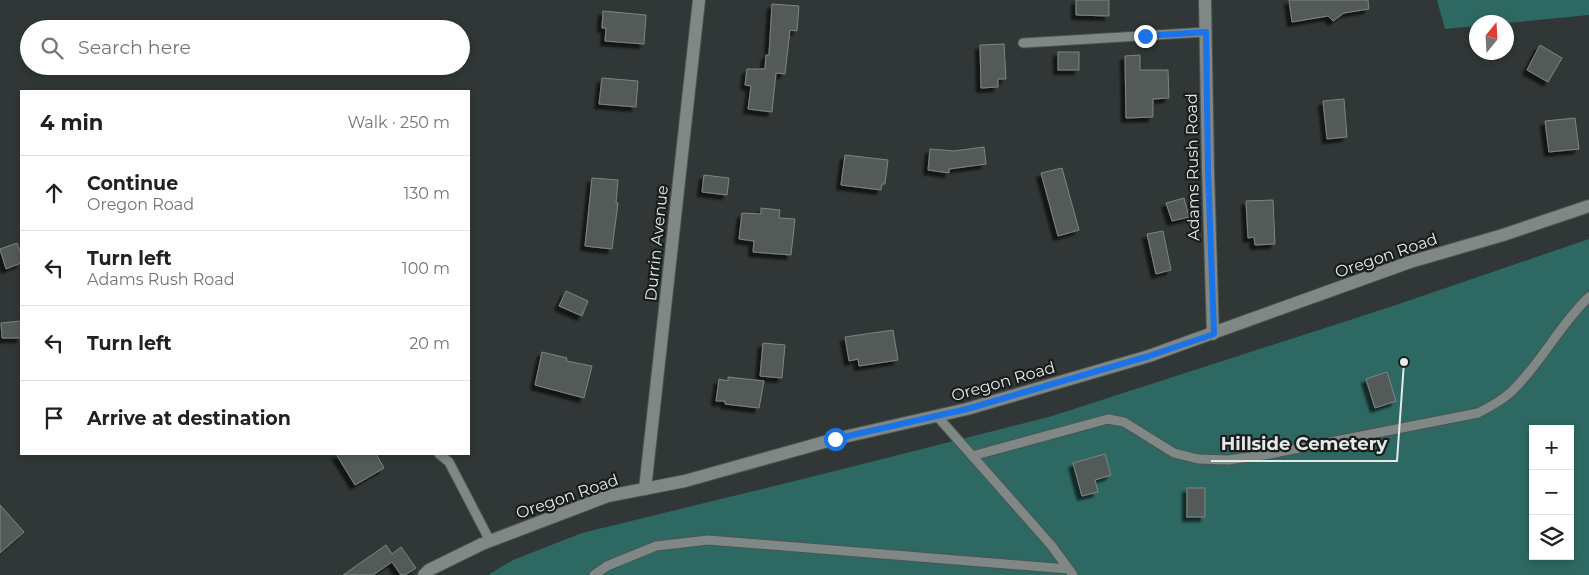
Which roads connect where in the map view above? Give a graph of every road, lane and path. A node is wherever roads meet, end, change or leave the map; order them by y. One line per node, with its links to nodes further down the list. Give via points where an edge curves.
1 (700, 0): 11 (street, Durrin Avenue)
2 (1205, 0): 3 (street, Adams Rush Road)
3 (1206, 32): 4 (lane); 7 (street, Adams Rush Road)
4 (1023, 43)
5 (1589, 206): 7 (street, Oregon Road, via 1503,236 1410,262)
6 (1589, 297): 10 (lane, via 1510,392 1478,413 1228,460 1198,459 1174,453 1124,422 1108,419)
7 (1214, 334): 8 (street, Oregon Road, via 1149,356)
8 (938, 416): 10 (lane); 11 (street, Oregon Road, via 835,439)
9 (440, 455): 12 (lane, via 449,462)
10 (972, 456): 13 (lane, via 1051,545)
11 (645, 489): 12 (street, Oregon Road, via 608,496)
12 (490, 540): 14 (street, Oregon Road)
13 (1070, 572): 15 (lane, via 708,540 656,546 607,566)
14 (424, 575)
15 (594, 575)

